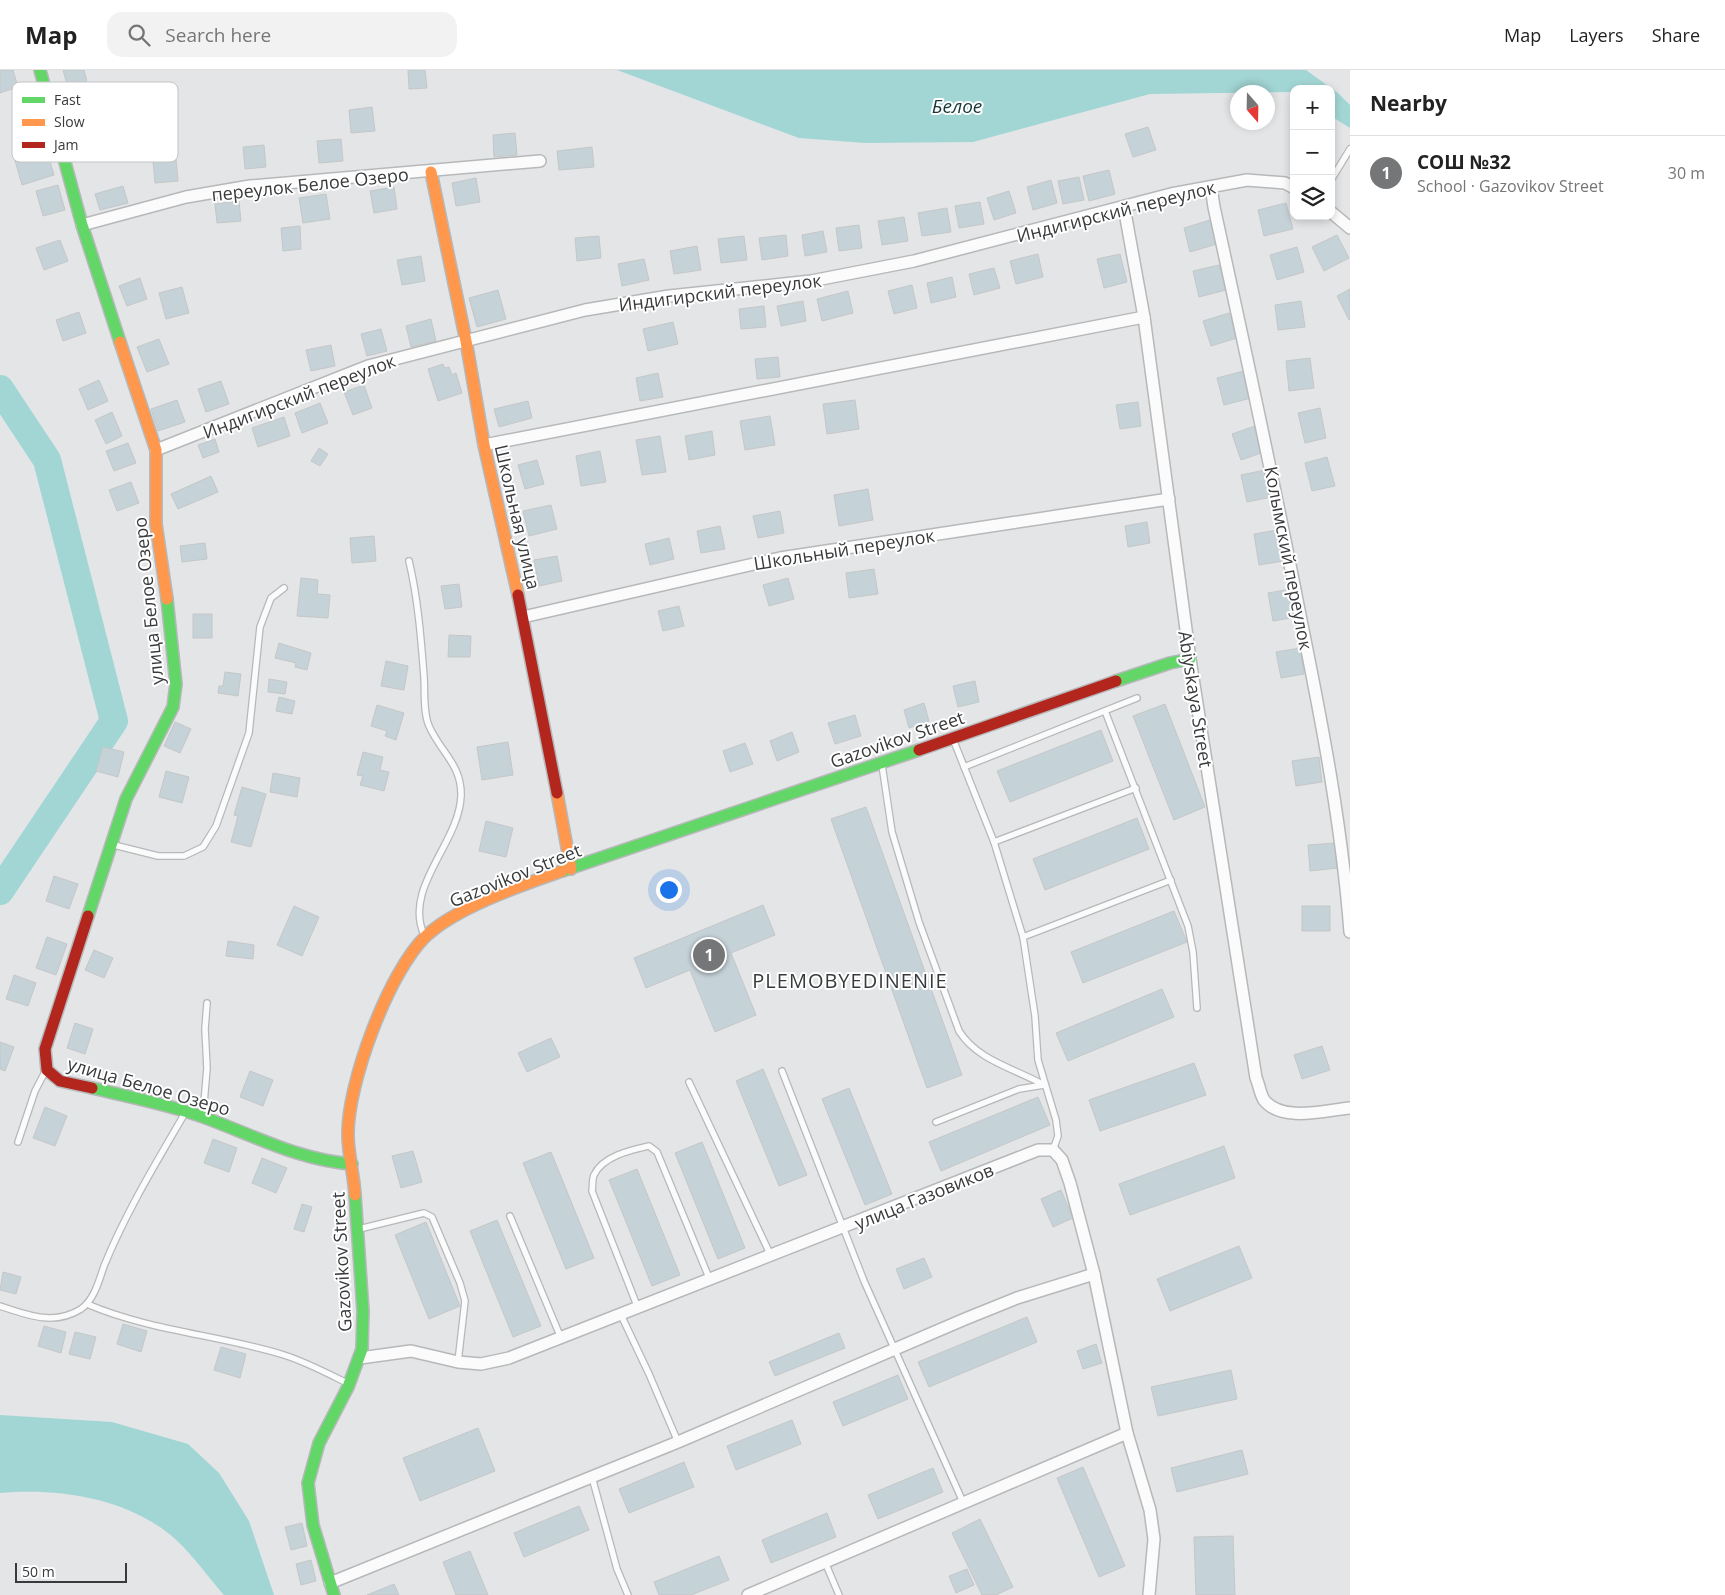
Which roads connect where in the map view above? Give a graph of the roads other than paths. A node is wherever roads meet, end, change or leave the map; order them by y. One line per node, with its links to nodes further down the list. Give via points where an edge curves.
1 (1350, 149): 5 (lane)
2 (540, 161): 4 (street, переулок Белое Озеро)
3 (65, 162): 10 (street, улица Белое Озеро)
4 (431, 172): 10 (street, переулок Белое Озеро, via 250,186 186,197); 13 (street, Школьная улица)
5 (1334, 175)
6 (1290, 186): 7 (street, Индигирский переулок, via 1247,180)
7 (1211, 187): 8 (street, Индигирский переулок); 29 (street, Колымский переулок, via 1275,488)
8 (1124, 207): 12 (street, Abiyskaya Street); 13 (street, Индигирский переулок, via 914,261 811,281 669,296 585,310)
9 (1335, 215): 11 (street)
10 (82, 225): 15 (street, улица Белое Озеро)
11 (1350, 228)
12 (1144, 317): 14 (street); 16 (street, Abiyskaya Street)
13 (466, 341): 14 (street, Школьная улица); 15 (street, Индигирский переулок, via 368,366)
14 (484, 446): 19 (street, Школьная улица)
15 (156, 450): 28 (street, улица Белое Озеро, via 156,524 176,684 173,707 126,799)
16 (1169, 500): 19 (street, Школьный переулок, via 780,558); 20 (street, Abiyskaya Street)
17 (409, 561): 33 (lane, via 418,608 428,723 461,779 461,799 455,824 425,885 420,906 420,925)
18 (284, 588): 28 (lane, via 271,598 260,627 249,733 216,826 203,847 184,856 158,856)
19 (523, 617): 30 (street, Школьная улица)
20 (1190, 659): 23 (street, Gazovikov Street, via 1121,679); 41 (street, Abiyskaya Street, via 1241,989 1256,1078 1263,1099 1288,1113)
21 (1136, 698): 22 (lane)
22 (1105, 711): 25 (lane); 26 (lane)
23 (953, 738): 24 (street, Gazovikov Street); 25 (lane)
24 (881, 763): 30 (street, Gazovikov Street); 40 (lane, via 892,832 919,922 959,1032 968,1046 985,1057)
25 (964, 768): 27 (lane)
26 (1136, 788): 27 (lane); 31 (lane)
27 (994, 842): 34 (lane)
28 (112, 844): 37 (street, улица Белое Озеро, via 46,1049)
29 (1347, 859): 32 (street, Колымский переулок)
30 (571, 869): 33 (street, Gazovikov Street, via 472,908)
31 (1171, 880): 34 (lane); 36 (lane, via 1188,926)
32 (1350, 932)
33 (425, 937): 47 (street, Gazovikov Street, via 414,948 390,990 358,1078 348,1132)
34 (1023, 937): 40 (lane)
35 (207, 1003): 43 (lane)
36 (1197, 1008)
37 (46, 1070): 42 (street, улица Белое Озеро, via 60,1082); 45 (lane, via 35,1091)
38 (782, 1071): 49 (lane)
39 (689, 1082): 51 (lane)
40 (1044, 1085): 44 (lane, via 1020,1089); 46 (lane, via 1056,1120 1058,1136)
41 (1350, 1108)
42 (186, 1111): 43 (street, улица Белое Озеро); 54 (lane, via 124,1221)
43 (203, 1117): 47 (street, улица Белое Озеро, via 319,1160)
44 (936, 1122)
45 (18, 1142)
46 (1053, 1150): 49 (street, улица Газовиков, via 1038,1150); 52 (street, via 1062,1160 1070,1183)
47 (352, 1164): 50 (street, Gazovikov Street)
48 (510, 1216): 58 (lane)
49 (844, 1227): 51 (street, улица Газовиков); 59 (lane)
50 (358, 1229): 60 (street, Gazovikov Street, via 364,1332); 61 (lane, via 424,1212 432,1217 465,1302)
51 (771, 1256): 53 (street, улица Газовиков)
52 (1094, 1274): 59 (street, via 1017,1298); 63 (street)
53 (710, 1280): 56 (street, улица Газовиков); 56 (lane, via 657,1152 649,1146 629,1151 603,1164 594,1176 592,1191)
54 (87, 1304): 55 (lane, via 64,1316 46,1319); 62 (lane, via 176,1330 284,1355)
55 (0, 1306)
56 (638, 1308): 57 (street, улица Газовиков)
57 (621, 1315): 58 (street, улица Газовиков); 64 (lane)
58 (561, 1338): 61 (street, улица Газовиков, via 509,1358 481,1364)
59 (895, 1348): 64 (street); 66 (lane)
60 (360, 1358): 61 (street, улица Газовиков, via 411,1351); 62 (street, Gazovikov Street)
61 (458, 1362)
62 (349, 1384): 68 (street, Gazovikov Street, via 327,1427 308,1482 310,1512)
63 (1127, 1433): 66 (street); 73 (street, via 1150,1510 1154,1539)
64 (678, 1442): 65 (street)
65 (592, 1477): 68 (street); 70 (lane)
66 (963, 1502): 67 (street)
67 (825, 1562): 71 (street); 72 (lane)
68 (330, 1583): 69 (street, Gazovikov Street)
69 (334, 1595)
70 (628, 1595)
71 (748, 1595)
72 (839, 1595)
73 (1149, 1595)

